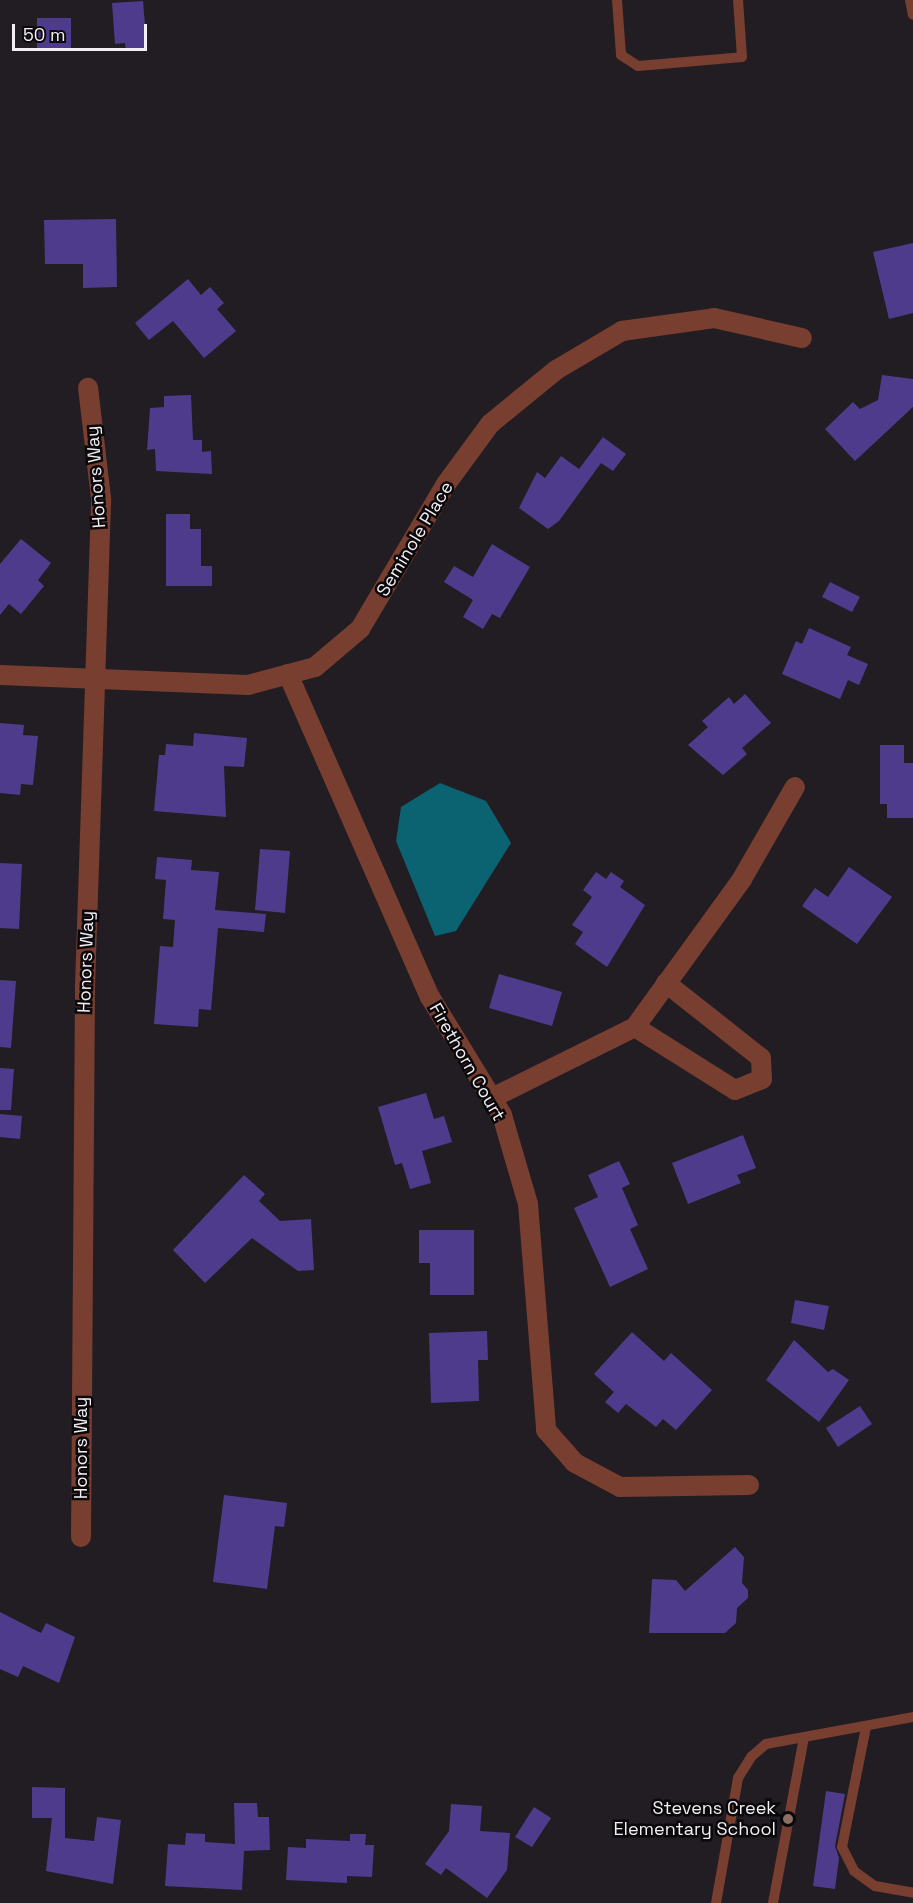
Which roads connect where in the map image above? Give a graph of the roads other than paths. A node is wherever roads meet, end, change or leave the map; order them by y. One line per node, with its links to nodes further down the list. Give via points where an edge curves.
1 (617, 0): 2 (lane, via 621,55 638,66 742,57)
2 (738, 0)
3 (910, 0): 4 (lane)
4 (913, 15)
5 (802, 338): 7 (street, Seminole Place, via 714,318 622,331 556,370 490,424 446,484 360,630 315,667)
6 (88, 388): 9 (street, Honors Way, via 101,498)
7 (288, 674): 9 (street, Seminole Place, via 248,685); 13 (street, Firethorn Court, via 430,996)
8 (0, 675): 9 (street, Seminole Place)
9 (97, 679): 15 (street, Honors Way, via 85,986)
10 (795, 787): 11 (street, via 742,879)
11 (666, 983): 12 (street); 12 (street, via 761,1058 762,1079 735,1090)
12 (635, 1028): 13 (street)
13 (492, 1098): 14 (street, Firethorn Court, via 502,1115 528,1204 546,1430 575,1463 620,1487)
14 (749, 1485)
15 (81, 1537)
16 (913, 1717): 17 (lane)
17 (891, 1721): 18 (lane); 19 (lane)
18 (913, 1722)
19 (866, 1727): 20 (lane); 21 (lane, via 842,1847 854,1871 875,1886)
20 (804, 1738): 22 (lane, via 766,1744 738,1778); 23 (lane)
21 (913, 1893)
22 (716, 1903)
23 (773, 1903)

